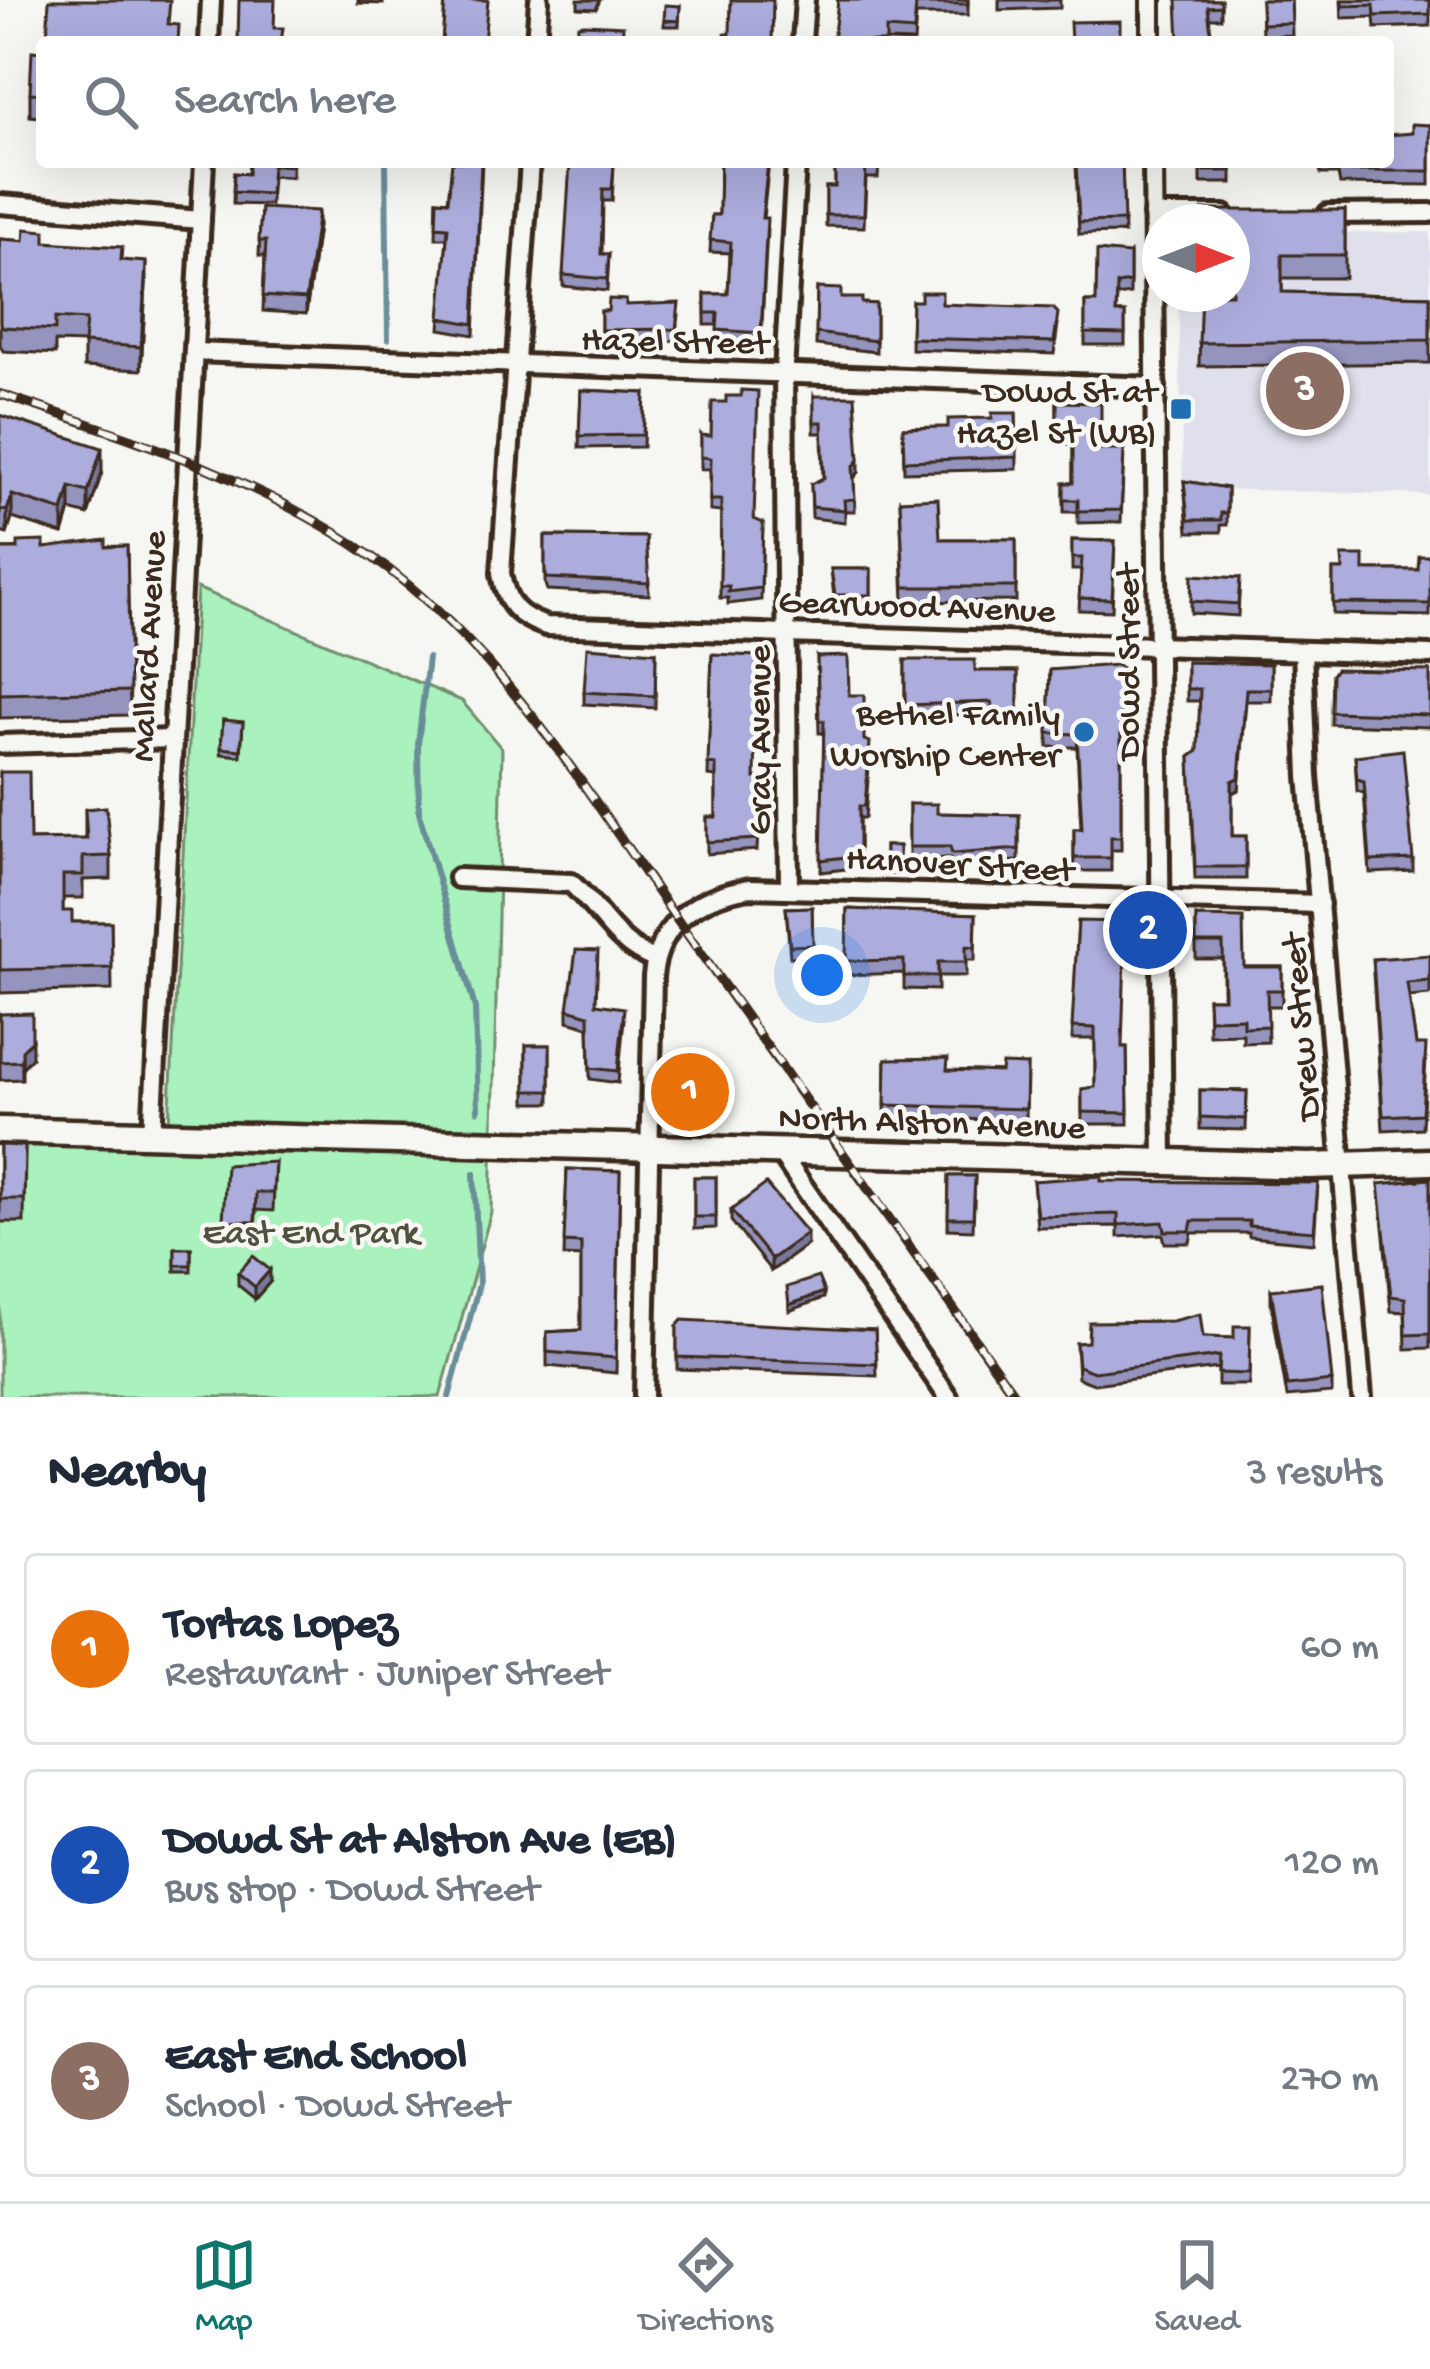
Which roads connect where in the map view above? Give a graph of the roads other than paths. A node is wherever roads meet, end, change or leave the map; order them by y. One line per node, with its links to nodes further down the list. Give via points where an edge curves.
1 (212, 0): 5 (street)
2 (538, 0): 6 (street)
3 (805, 0): 7 (street)
4 (1150, 0): 8 (street)
5 (209, 36)
6 (536, 36)
7 (802, 36)
8 (1151, 36)
9 (204, 168): 17 (street, Mallard Avenue)
10 (530, 168): 20 (street)
11 (796, 168): 21 (street, Gray Avenue)
12 (1153, 168): 14 (street, Dowd Street)
13 (0, 204): 17 (street)
14 (1153, 204)
15 (1430, 213): 16 (street)
16 (1313, 214)
17 (201, 220): 19 (street, Mallard Avenue)
18 (1155, 312): 22 (street, Dowd Street)
19 (194, 352): 20 (street, Hazel Street); 27 (street, Mallard Avenue)
20 (518, 367): 21 (street, Hazel Street); 23 (street, Gearwood Avenue, via 501,574 509,604 546,626)
21 (784, 373): 22 (street, Hazel Street); 23 (street, Gray Avenue)
22 (1156, 387): 24 (street, Dowd Street)
23 (788, 632): 24 (street, Gearwood Avenue); 30 (street, Gray Avenue)
24 (1159, 644): 25 (street, Gearwood Avenue); 31 (street, Dowd Street)
25 (1303, 651): 26 (street, Gearwood Avenue); 32 (street, Drew Street)
26 (1430, 655)
27 (172, 740): 28 (street); 35 (street, Mallard Avenue)
28 (0, 744)
29 (458, 878): 33 (street, via 571,883 616,937)
30 (789, 887): 31 (street, Hanover Street); 33 (street, Hanover Street, via 735,890 677,919)
31 (1158, 902): 32 (street, Hanover Street); 38 (street, Dowd Street)
32 (1320, 904): 40 (street, Drew Street)
33 (655, 959): 36 (street)
34 (0, 1130): 35 (main road, North Alston Avenue)
35 (152, 1134): 36 (main road, North Alston Avenue)
36 (647, 1147): 37 (main road, North Alston Avenue); 41 (street)
37 (779, 1150): 38 (main road, North Alston Avenue); 42 (street)
38 (1163, 1161): 40 (main road, North Alston Avenue)
39 (1430, 1162): 40 (main road, North Alston Avenue)
40 (1343, 1166): 43 (street, Drew Street)
41 (644, 1397)
42 (948, 1397)
43 (1363, 1397)

